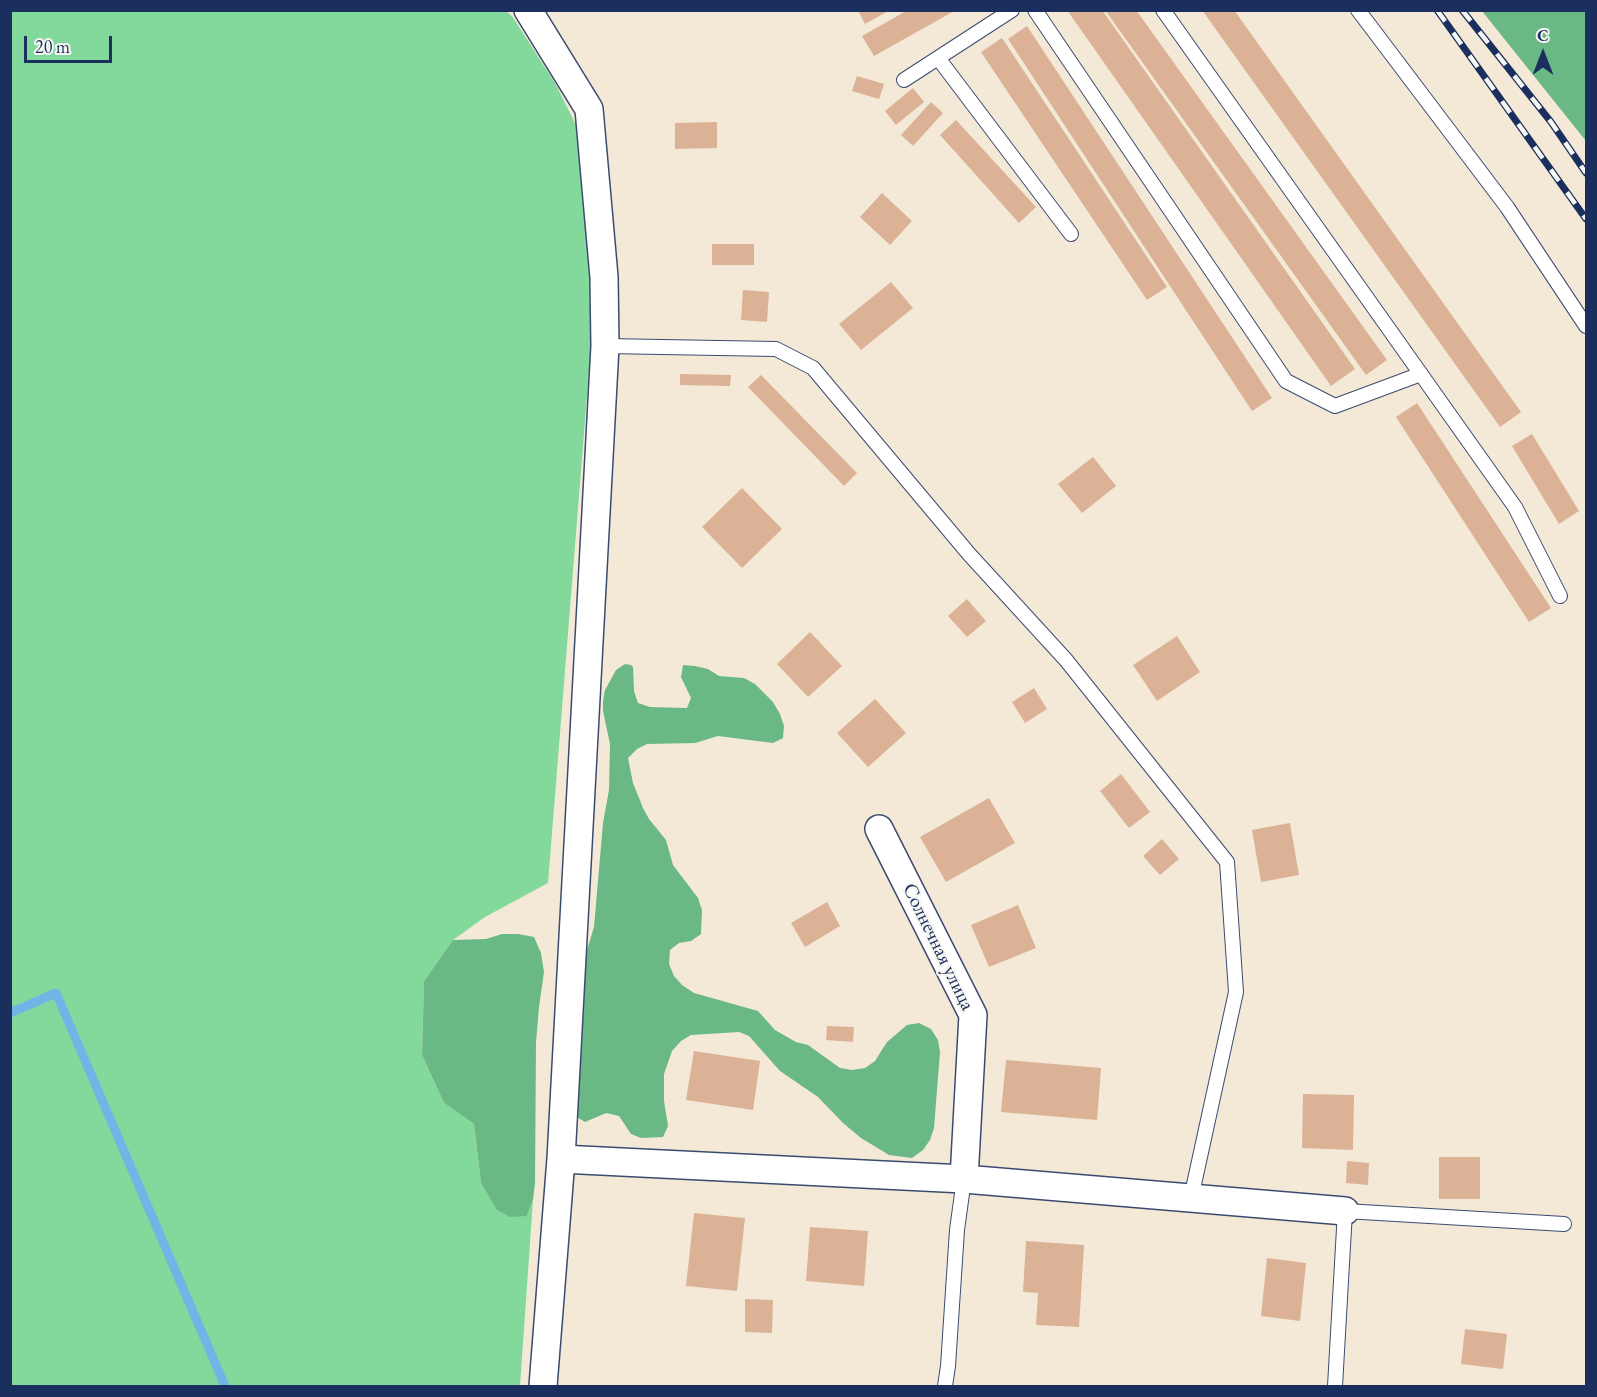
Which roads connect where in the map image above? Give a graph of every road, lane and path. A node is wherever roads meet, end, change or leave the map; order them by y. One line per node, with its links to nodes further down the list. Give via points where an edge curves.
1 (528, 10): 10 (street, via 589,109 604,277)
2 (1012, 10): 6 (lane)
3 (1035, 10): 11 (lane, via 1286,381 1335,405)
4 (1163, 10): 11 (lane)
5 (1358, 10): 9 (lane, via 1507,207)
6 (938, 58): 7 (lane); 8 (lane)
7 (904, 80)
8 (1071, 234)
9 (1587, 327)
10 (605, 346): 14 (street); 16 (lane, via 776,349 813,368 969,554 1066,660 1227,862 1236,992)
11 (1421, 374): 12 (lane, via 1515,507)
12 (1560, 596)
13 (879, 829): 15 (street, Солнечная улица, via 973,1015)
14 (561, 1158): 15 (street); 19 (street)
15 (964, 1179): 16 (street); 20 (lane)
16 (1191, 1198): 17 (street)
17 (1345, 1210): 18 (lane); 21 (lane)
18 (1564, 1224)
19 (543, 1386)
20 (945, 1386)
21 (1335, 1386)

